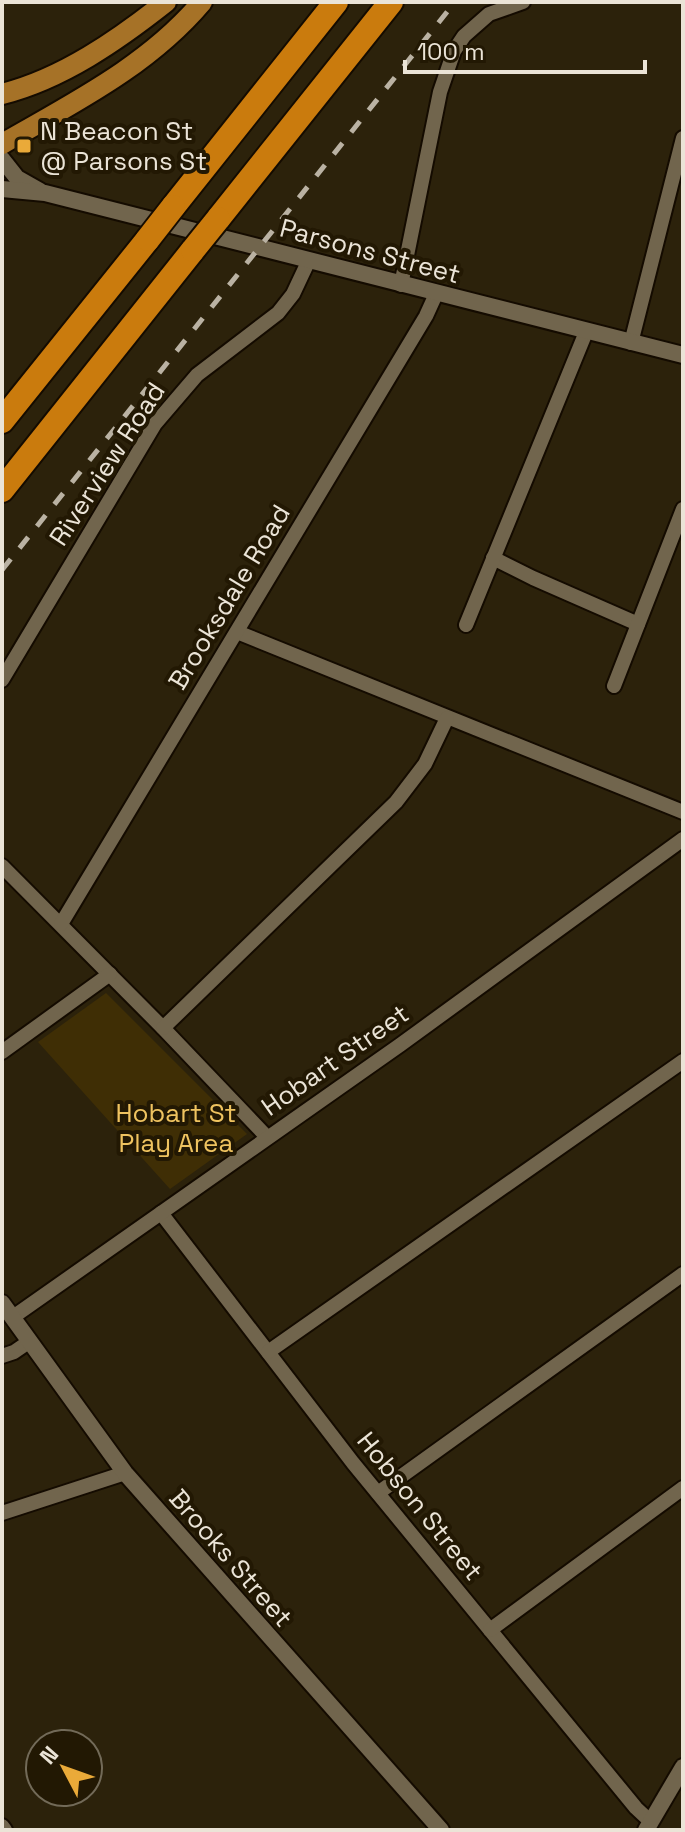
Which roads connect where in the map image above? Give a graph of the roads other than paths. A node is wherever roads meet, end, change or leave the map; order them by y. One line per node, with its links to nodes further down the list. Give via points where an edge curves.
1 (166, 2): 6 (main road, via 77,63)
2 (202, 2): 8 (main road, via 137,63)
3 (336, 2): 18 (highway, bridge)
4 (391, 2): 19 (highway, bridge)
5 (523, 2): 13 (street, via 505,6 476,24 450,60)
6 (2, 94)
7 (683, 138): 16 (street)
8 (2, 144)
9 (2, 159): 11 (street, Parsons Street, via 17,178)
10 (2, 189): 11 (street, Parsons Street)
11 (45, 193): 12 (street, Parsons Street)
12 (309, 260): 13 (street, Parsons Street); 25 (street, Riverview Road, via 278,313 197,375 161,416)
13 (401, 285): 14 (street, Parsons Street)
14 (436, 294): 15 (street, Parsons Street); 24 (street, Brooksdale Road)
15 (586, 332): 16 (street, Parsons Street); 21 (street)
16 (631, 343): 17 (street, Parsons Street)
17 (683, 355)
18 (2, 421)
19 (2, 490)
20 (683, 509): 22 (street)
21 (493, 558): 22 (street); 23 (street)
22 (638, 624): 26 (street)
23 (466, 625)
24 (237, 632): 27 (street); 31 (street, Brooksdale Road)
25 (2, 680)
26 (614, 686)
27 (447, 718): 28 (street); 33 (street, via 425,764 396,802)
28 (683, 812)
29 (683, 839): 36 (street, Hobart Street)
30 (2, 866): 31 (street)
31 (61, 924): 32 (street)
32 (110, 974): 33 (street); 34 (street)
33 (163, 1028): 36 (street)
34 (2, 1052)
35 (683, 1061): 42 (street)
36 (267, 1137): 37 (street, Hobart Street)
37 (161, 1213): 40 (street, Hobart Street); 42 (street, Hobson Street)
38 (683, 1274): 46 (street)
39 (2, 1303): 40 (street, Brooks Street)
40 (13, 1317): 41 (street, Brooks Street)
41 (30, 1341): 43 (street); 44 (street, Brooks Street)
42 (268, 1352): 46 (street, Hobson Street)
43 (2, 1356)
44 (125, 1473): 47 (street); 51 (street, Brooks Street)
45 (683, 1488): 48 (street)
46 (378, 1493): 48 (street, Hobson Street)
47 (2, 1513)
48 (490, 1630): 50 (street, Hobson Street)
49 (683, 1767): 50 (street)
50 (648, 1826)
51 (441, 1830)

